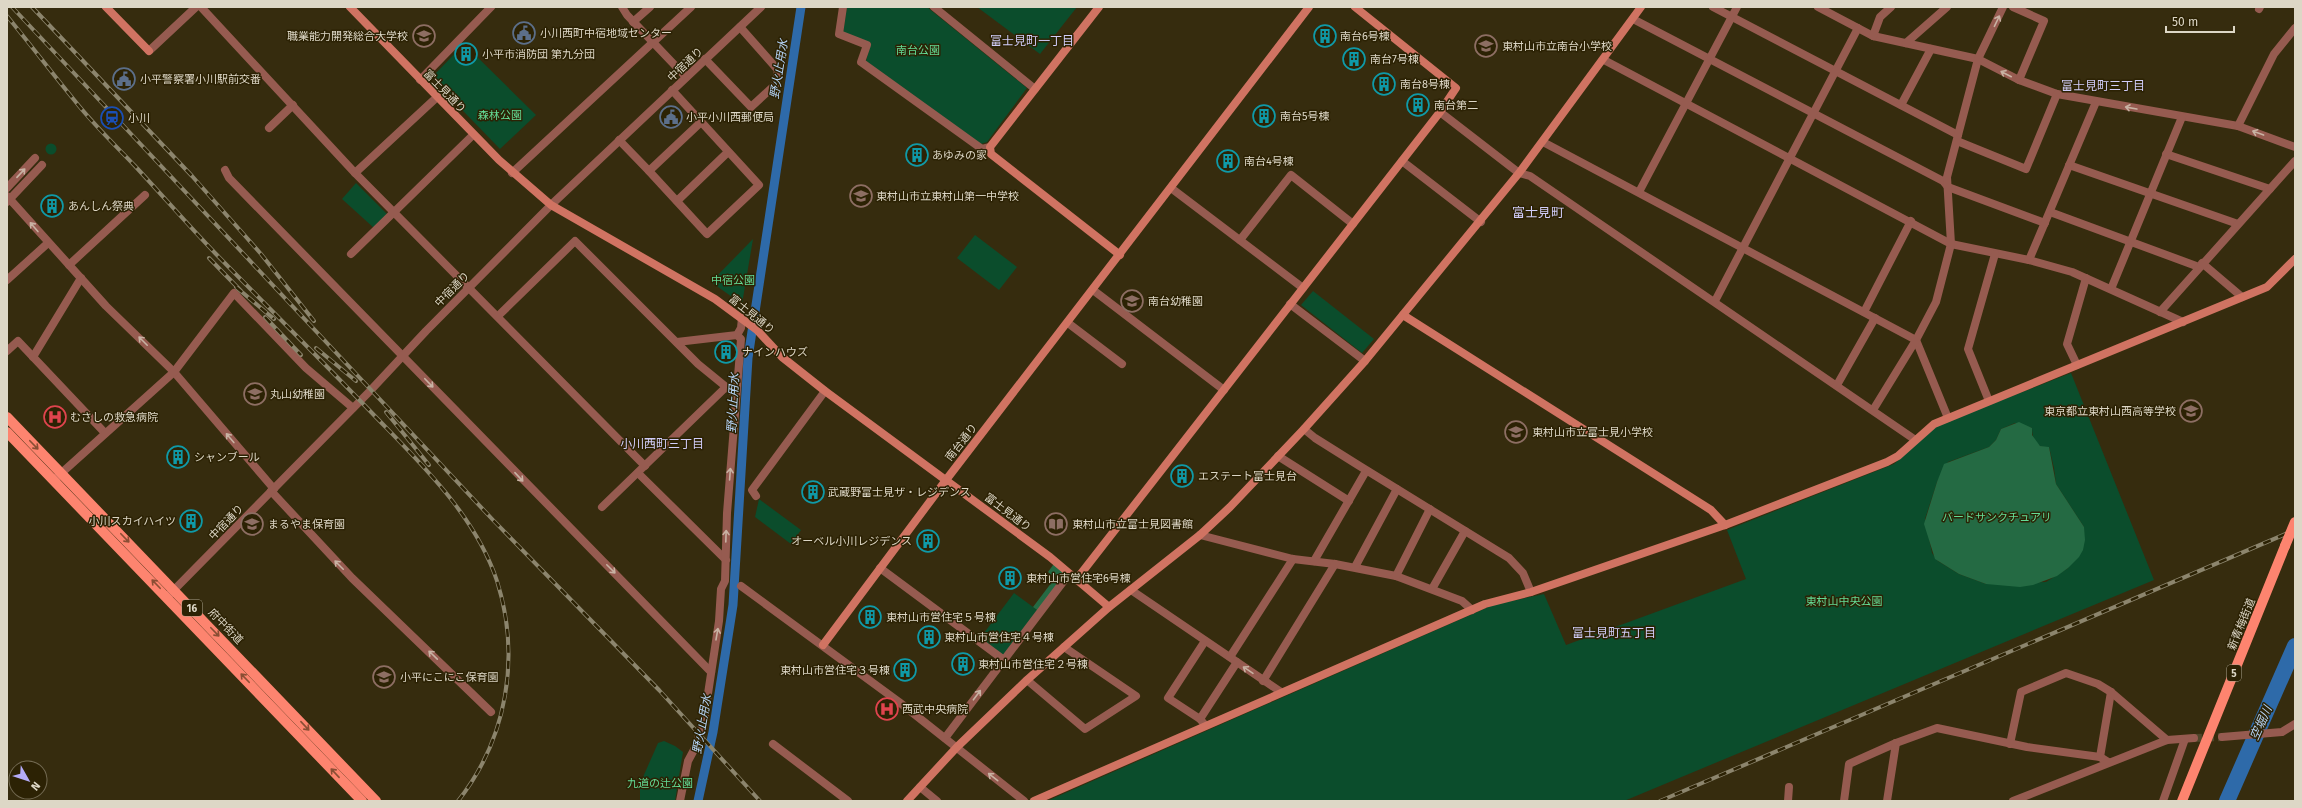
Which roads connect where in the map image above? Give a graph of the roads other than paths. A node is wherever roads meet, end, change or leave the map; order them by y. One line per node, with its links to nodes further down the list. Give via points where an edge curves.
1 (106, 7): 2 (street, via 149,51)
2 (196, 7)
3 (200, 7): 46 (street)
4 (350, 7): 39 (street, 富士見通り)
5 (491, 7): 39 (street)
6 (622, 7): 25 (street)
7 (650, 7): 25 (street)
8 (691, 7): 30 (street)
9 (761, 7): 26 (street, 中宿通り)
10 (843, 7): 59 (street, via 839,34 867,45 861,62 982,149)
11 (934, 7): 41 (street)
12 (1099, 7): 41 (street)
13 (1309, 7): 76 (street, 南台通り)
14 (1355, 7): 49 (street, via 1456,88)
15 (1641, 7): 24 (street)
16 (1713, 7): 23 (street)
17 (1737, 7): 23 (street)
18 (1818, 7): 27 (street)
19 (1891, 7): 29 (street, via 1880,17)
20 (1947, 7): 31 (street)
21 (2004, 7): 35 (street, one-way to 21)
22 (2013, 7): 40 (street, via 2044,21)
23 (1732, 17): 34 (street); 37 (street)
24 (1633, 19): 34 (street); 36 (street)
25 (633, 22): 30 (street)
26 (740, 27): 33 (street, 中宿通り); 33 (street, via 778,70 776,84 751,107)
27 (1858, 28): 29 (street); 37 (street)
28 (2295, 28): 53 (street, via 2274,54)
29 (1873, 36): 31 (street)
30 (653, 42): 38 (street); 72 (street)
31 (1906, 43): 32 (street)
32 (1931, 49): 35 (street); 48 (street)
33 (705, 59): 38 (street, 中宿通り)
34 (1710, 59): 47 (street); 50 (street)
35 (1978, 59): 40 (street, one-way to 35); 56 (street)
36 (1604, 60): 47 (street); 58 (street)
37 (1836, 72): 48 (street); 50 (street)
38 (686, 77): 42 (street, 中宿通り)
39 (420, 80): 44 (street, 富士見通り)
40 (2019, 80): 43 (street)
41 (1035, 89): 59 (street)
42 (672, 90): 52 (street); 57 (street, 中宿通り)
43 (2058, 94): 45 (street); 56 (street, via 2026,169)
44 (436, 98): 55 (street, 富士見通り); 71 (street)
45 (2096, 102): 51 (street, one-way to 45); 68 (street)
46 (292, 105): 54 (street); 71 (street)
47 (1685, 105): 64 (street); 78 (street)
48 (1901, 106): 56 (street)
49 (1440, 112): 65 (street); 73 (street)
50 (1813, 113): 64 (street); 74 (street, via 1942,181)
51 (2182, 117): 53 (street); 62 (street)
52 (701, 122): 61 (street); 70 (street)
53 (2238, 126): 60 (street, one-way to 53)
54 (269, 128)
55 (473, 135): 72 (street, 富士見通り); 84 (street)
56 (1958, 138): 74 (street, via 1947,177)
57 (619, 140): 70 (street); 83 (street, 中宿通り)
58 (1543, 142): 73 (street); 78 (street)
59 (990, 147): 98 (street, via 991,154)
60 (2295, 147)
61 (728, 152): 82 (street); 82 (street, via 759,185 708,234)
62 (2166, 154): 77 (street); 79 (street)
63 (35, 158): 75 (street, one-way to 63)
64 (1790, 159): 86 (street); 95 (street)
65 (1402, 161): 87 (street); 89 (street)
66 (2295, 161): 77 (street)
67 (42, 165): 81 (street)
68 (2069, 165): 79 (street); 85 (street)
69 (225, 170): 125 (street, via 229,178)
70 (649, 171): 82 (street)
71 (355, 173): 84 (street)
72 (512, 173): 83 (street, 富士見通り)
73 (1519, 174): 87 (street); 111 (street, via 1530,176)
74 (1948, 187): 88 (street); 94 (street)
75 (7, 188)
76 (1171, 188): 91 (street); 98 (street, 南台通り)
77 (2270, 189): 90 (street)
78 (1639, 192): 95 (street)
79 (2150, 193): 90 (street); 92 (street)
80 (145, 196): 101 (street)
81 (8, 199): 93 (street, one-way to 81)
82 (677, 201)
83 (551, 205): 106 (street, 中宿通り); 118 (street, 富士見通り, via 695,286)
84 (394, 212): 96 (street); 106 (street)
85 (2050, 212): 88 (street); 92 (street)
86 (1911, 221): 94 (street); 113 (street)
87 (1481, 222): 115 (street)
88 (2045, 223): 100 (street)
89 (1353, 224): 91 (street, via 1291,175); 107 (street)
90 (2238, 224): 102 (street)
91 (1240, 240): 107 (street)
92 (2130, 242): 102 (street); 108 (street)
93 (48, 243): 101 (street); 105 (street)
94 (1951, 244): 97 (street); 122 (street, via 1936,302)
95 (1742, 248): 111 (street); 113 (street)
96 (351, 254)
97 (1995, 254): 100 (street); 136 (street, via 1968,348)
98 (1120, 255): 109 (street, 南台通り)
99 (2295, 259): 110 (street, via 2267,287)
100 (2029, 260): 104 (street)
101 (69, 265): 103 (street)
102 (2200, 265): 110 (street); 114 (street)
103 (81, 278): 126 (street); 130 (street, one-way to 103)
104 (2086, 278): 108 (street); 129 (street, via 2067,344)
105 (7, 280)
106 (470, 287): 116 (street); 125 (street, 中宿通り)
107 (1303, 288): 112 (street)
108 (2110, 289): 114 (street)
109 (1093, 290): 120 (street, 南台通り); 134 (street)
110 (2242, 297): 119 (street)
111 (1715, 301): 131 (street)
112 (1290, 304): 127 (street); 134 (street)
113 (1864, 312): 117 (street)
114 (2160, 312): 119 (street)
115 (1403, 315): 127 (street); 158 (street, via 1711,510)
116 (498, 316): 123 (street, via 575,241); 146 (street)
117 (1874, 318): 122 (street); 131 (street)
118 (744, 320): 121 (street); 133 (street, 富士見通り, via 782,357)
119 (2183, 322): 129 (street)
120 (1068, 323): 128 (street); 150 (street, 南台通り)
121 (737, 335): 123 (street); 135 (street, via 741,339)
122 (1916, 340): 138 (street); 140 (street)
123 (677, 342): 132 (street)
124 (7, 351): 126 (street, via 18,341)
125 (402, 355): 137 (street, 中宿通り); 181 (street, one-way to 181)
126 (33, 357): 143 (street)
127 (1365, 361): 141 (street)
128 (1122, 364)
129 (2077, 365): 136 (street)
130 (174, 372): 137 (street, via 234,293 306,368); 143 (street); 152 (street, one-way to 130)
131 (1837, 385): 138 (street)
132 (726, 387): 135 (street); 146 (street)
133 (825, 390): 150 (street, 富士見通り); 153 (street, via 752,490)
134 (1224, 390): 168 (street)
135 (736, 394): 162 (street, one-way to 135)
136 (1989, 401): 140 (street)
137 (353, 408): 152 (street, 中宿通り)
138 (1873, 410): 144 (street)
139 (7, 417): 149 (main road, 府中街道 / 16, one-way to 149)
140 (1948, 418): 144 (street, via 1934,424)
141 (1304, 428): 145 (street); 147 (street, via 1315,438)
142 (7, 432): 149 (main road, 府中街道 / 16)
143 (105, 433): 149 (street)
144 (1914, 439): 158 (street, via 1898,456 1887,462)
145 (1278, 456): 154 (street); 160 (street)
146 (646, 466): 148 (street)
147 (1366, 470): 151 (street); 154 (street)
148 (638, 473): 155 (street); 162 (street)
149 (62, 477): 173 (main road, 府中街道 / 16)
150 (946, 480): 166 (street, 南台通り); 168 (street, 富士見通り, via 1046,554)
151 (1397, 489): 156 (street); 165 (street)
152 (272, 490): 173 (street, 中宿通り); 186 (street, one-way to 152, via 346,573)
153 (756, 496)
154 (1349, 501): 163 (street)
155 (602, 507)
156 (1430, 509): 159 (street); 167 (street)
157 (2295, 522): 215 (main road, 新青梅街道 / 5, bridge)
158 (1725, 525): 172 (street)
159 (1465, 531): 170 (street); 172 (street, via 1509,558 1524,573)
160 (1200, 534): 161 (street); 171 (street)
161 (1292, 559): 163 (street); 180 (street)
162 (726, 560): 181 (street, one-way to 162)
163 (1314, 561): 164 (street)
164 (1336, 564): 165 (street); 183 (street)
165 (1355, 567): 167 (street)
166 (880, 568): 177 (street, 南台通り); 179 (street)
167 (1396, 576): 170 (street)
168 (1072, 577): 174 (street, 富士見通り); 179 (street)
169 (741, 586): 177 (street)
170 (1432, 589): 175 (street, via 1462,601)
171 (1131, 590): 174 (street); 176 (street)
172 (1531, 592): 175 (street)
173 (171, 593): 202 (main road, 府中街道 / 16, one-way to 173); 203 (main road, 府中街道 / 16, one-way to 203)
174 (1109, 607): 178 (street)
175 (1472, 610): 184 (street)
176 (1205, 641): 180 (street); 187 (street, via 1168,698)
177 (823, 645): 190 (street)
178 (1064, 647): 182 (street); 182 (street, via 1136,696 1085,729)
179 (1004, 660): 190 (street, one-way to 179)
180 (1233, 660): 183 (street, one-way to 180); 187 (street)
181 (710, 672): 204 (street, via 704,720 688,761)
182 (1027, 680): 197 (street)
183 (1264, 681): 184 (street)
184 (1281, 692): 187 (street)
185 (2111, 692): 193 (street); 196 (street, via 2098,684 2066,673 2020,692); 198 (street)
186 (491, 712)
187 (1203, 722): 209 (street)
188 (2295, 724): 189 (street, via 2282,732)
189 (2222, 737)
190 (945, 738): 197 (street)
191 (2194, 738): 192 (street)
192 (2185, 739): 193 (street); 214 (street)
193 (2167, 740): 199 (street)
194 (1896, 743): 196 (street, via 1937,728); 211 (street, via 1849,764); 212 (street)
195 (773, 744): 205 (street)
196 (2010, 744): 198 (street)
197 (957, 748): 200 (street); 208 (street, one-way to 197)
198 (2100, 757): 199 (street)
199 (2108, 762): 213 (street)
200 (920, 787): 206 (street); 207 (street)
201 (1790, 787): 210 (street)
202 (362, 801)
203 (376, 801)
204 (680, 801)
205 (848, 801)
206 (907, 801)
207 (937, 801)
208 (1024, 801)
209 (1034, 801)
210 (1788, 801)
211 (1844, 801)
212 (1887, 801)
213 (2013, 801)
214 (2162, 801)
215 (2182, 801)

